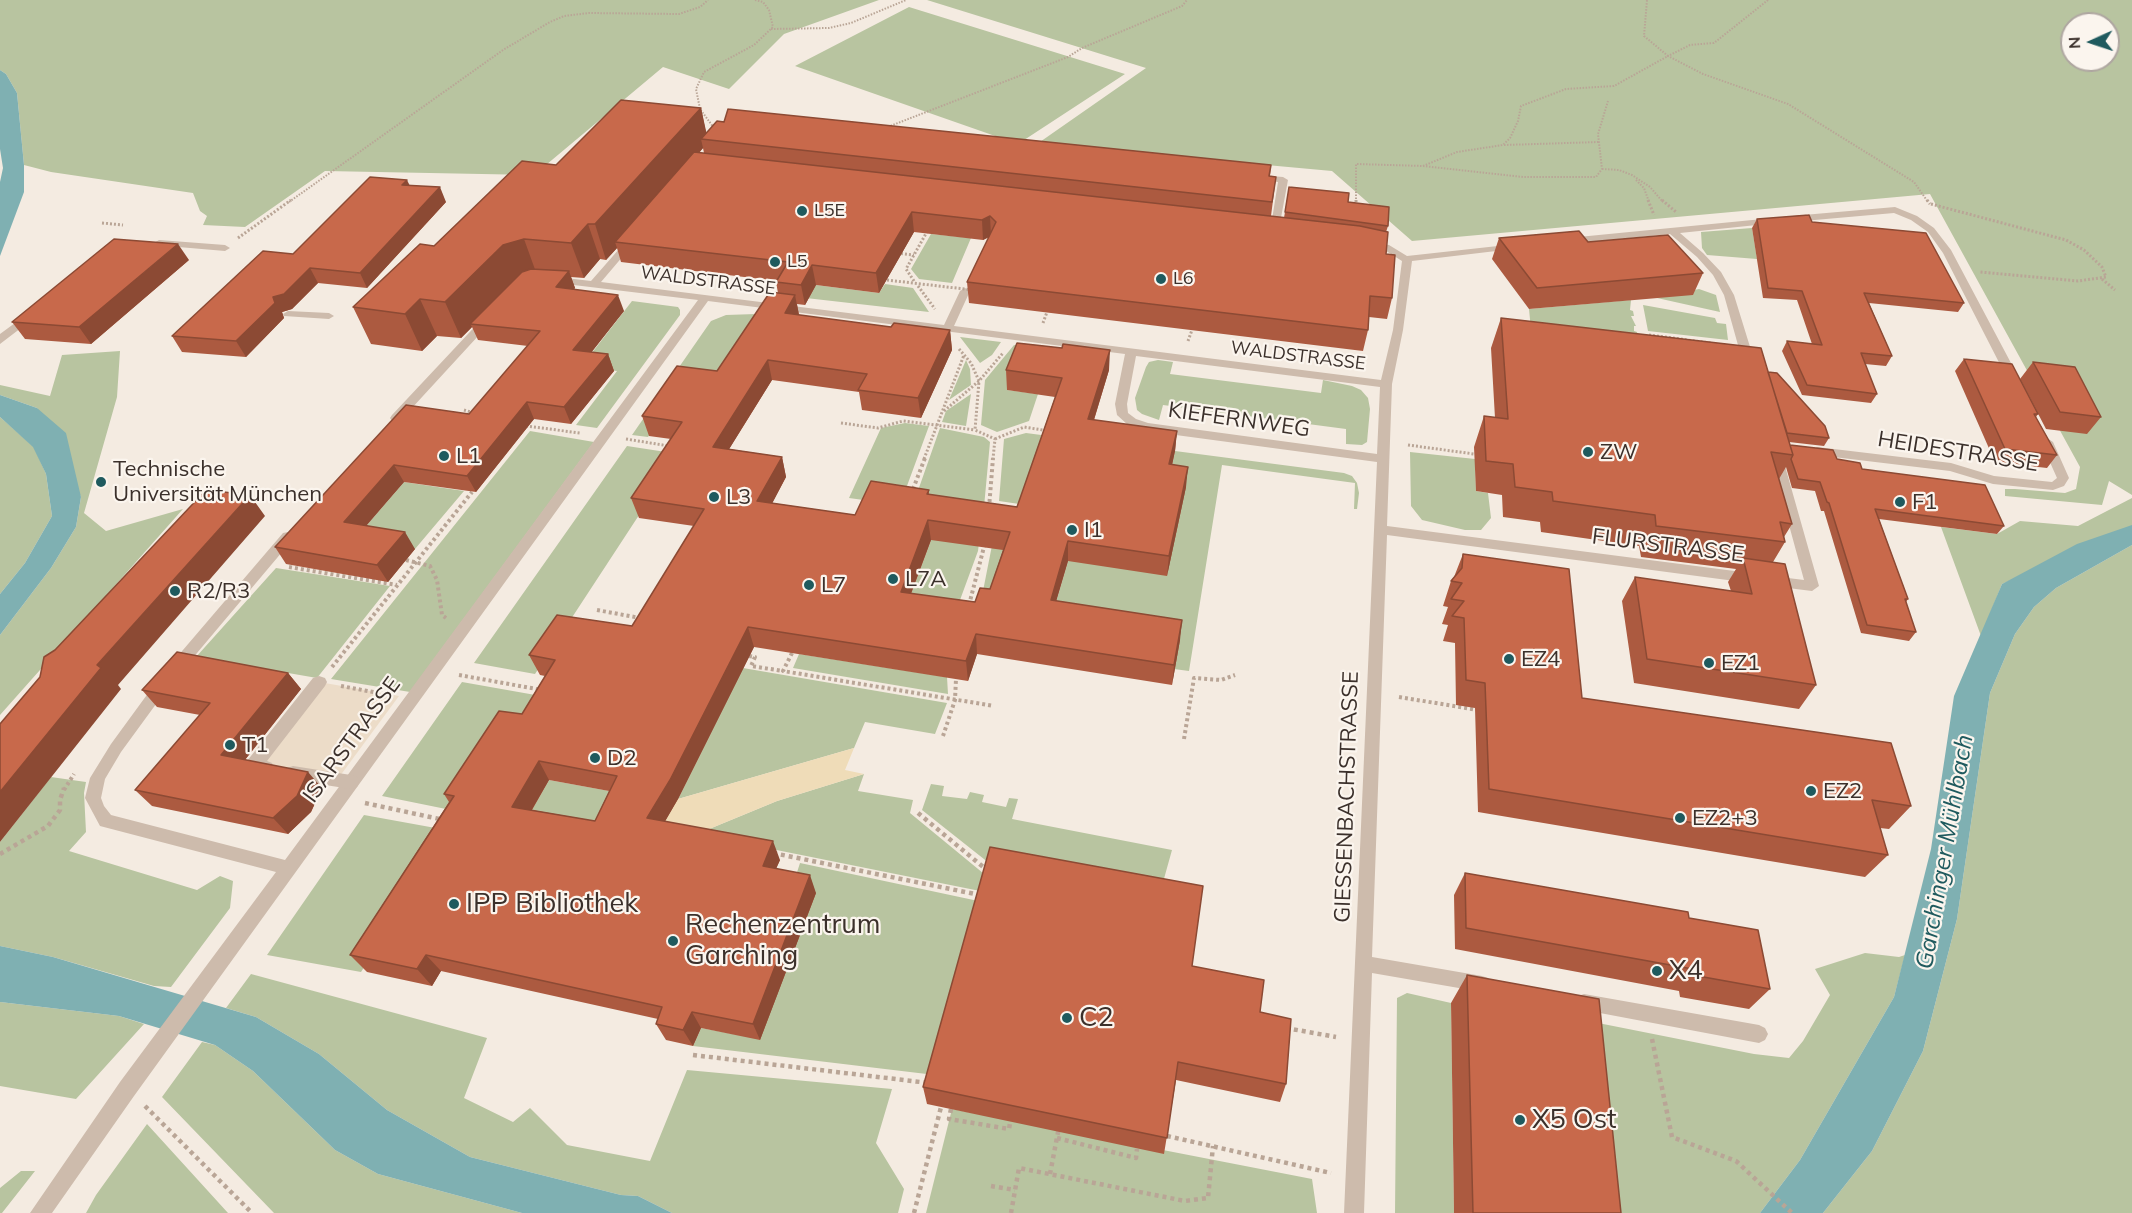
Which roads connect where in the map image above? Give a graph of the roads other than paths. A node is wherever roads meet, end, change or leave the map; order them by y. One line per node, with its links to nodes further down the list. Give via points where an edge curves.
1 (1248, 177): 4 (lane, via 1283,180)
2 (1263, 230): 4 (lane)
3 (1671, 230): 9 (lane); 24 (lane, via 1717,274 1729,295); 26 (lane, via 1895,210 1914,218 1941,241)
4 (1275, 231): 6 (lane)
5 (638, 233): 14 (lane)
6 (1286, 233)
7 (1356, 241): 12 (lane, via 1386,247)
8 (144, 242): 11 (street)
9 (1554, 242)
10 (1519, 246): 12 (lane)
11 (225, 248)
12 (1407, 260): 25 (lane, WALDSTRASSE)
13 (545, 280): 14 (lane, WALDSTRASSE)
14 (594, 284): 16 (lane, WALDSTRASSE)
15 (970, 286): 21 (lane)
16 (705, 298): 21 (lane, WALDSTRASSE); 35 (lane, ISARSTRASSE)
17 (41, 306): 22 (street)
18 (499, 307): 27 (lane)
19 (288, 314): 20 (lane)
20 (329, 316)
21 (948, 327): 23 (lane, WALDSTRASSE)
22 (0, 340)
23 (1131, 351): 25 (lane, WALDSTRASSE); 31 (lane, KIEFERNWEG, via 1121,404 1123,415 1132,422)
24 (1754, 380)
25 (1386, 384): 31 (lane, GIESSENBACHSTRASSE)
26 (2019, 389)
27 (386, 429)
28 (2040, 430): 30 (lane, HEIDESTRASSE, via 2063,478 2053,486 1994,480 1951,467)
29 (1773, 446): 33 (lane, FLURSTRASSE, via 1812,586)
30 (1809, 450)
31 (1383, 459): 33 (lane, GIESSENBACHSTRASSE)
32 (300, 522): 36 (lane, via 158,690 98,778 93,798 106,821)
33 (1380, 530): 37 (lane, GIESSENBACHSTRASSE)
34 (319, 682): 35 (street, via 253,766)
35 (351, 782): 36 (lane, ISARSTRASSE)
36 (289, 868): 41 (lane, ISARSTRASSE)
37 (1363, 963): 38 (lane); 42 (lane, GIESSENBACHSTRASSE)
38 (1495, 986)
39 (1565, 999): 40 (lane)
40 (1759, 1034)
41 (40, 1213)
42 (1354, 1213)

